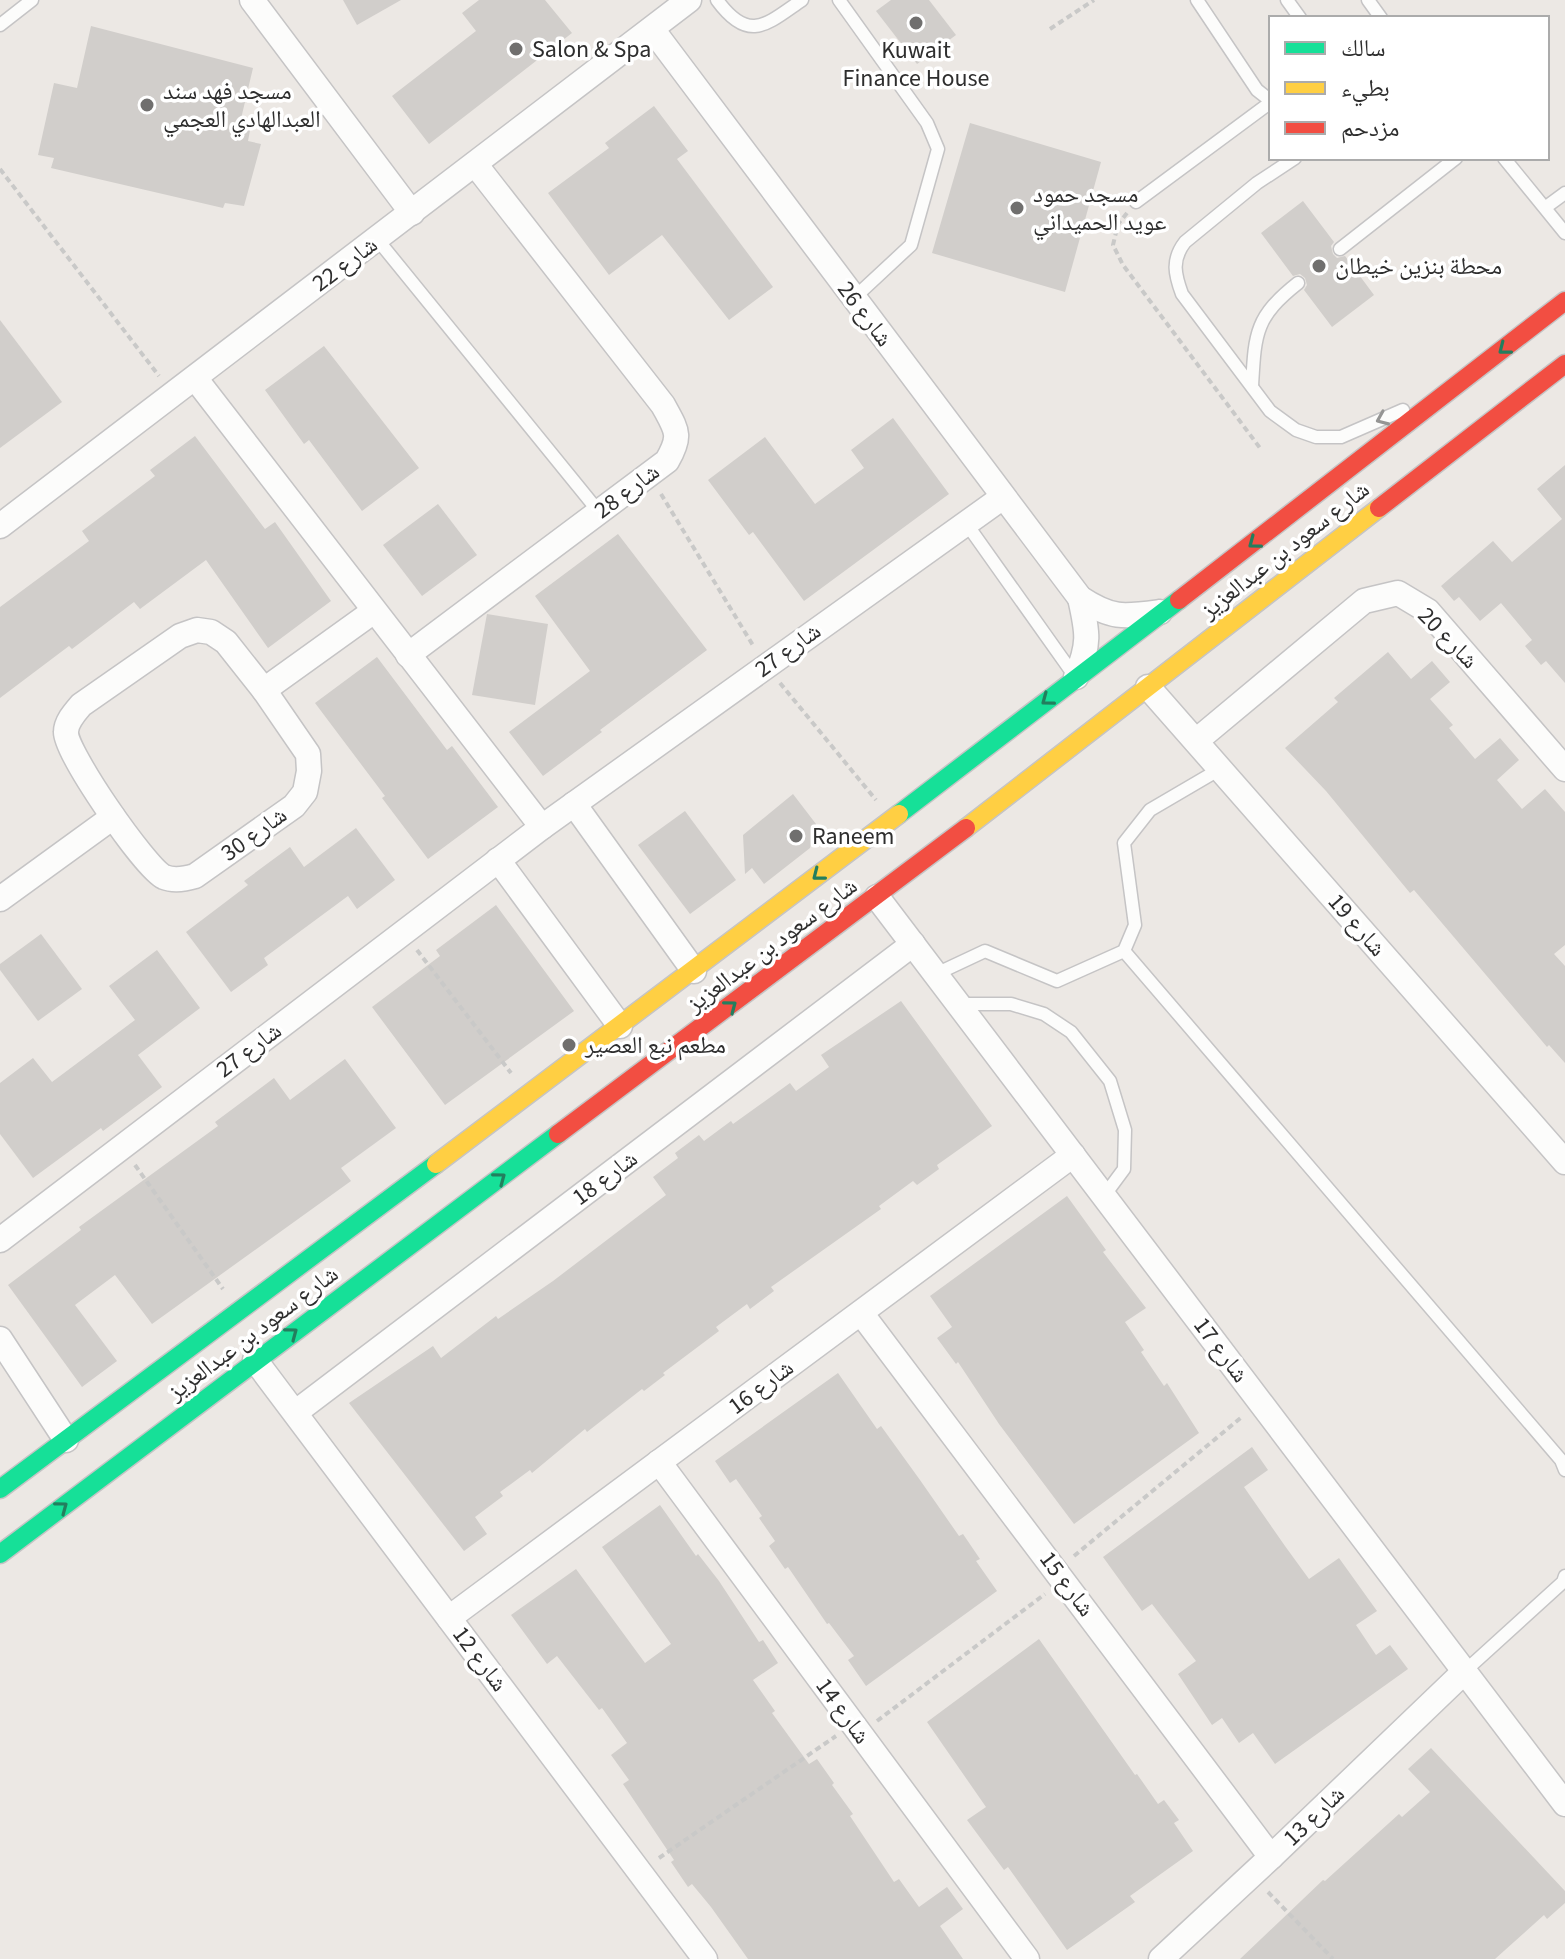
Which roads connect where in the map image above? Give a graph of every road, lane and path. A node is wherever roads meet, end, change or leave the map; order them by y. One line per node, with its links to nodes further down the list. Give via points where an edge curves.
1 (32, 0): 9 (lane)
2 (252, 0): 22 (street)
3 (717, 0): 4 (lane, via 745,25 765,26)
4 (802, 0)
5 (839, 0): 27 (lane, via 927,123 938,149 911,245)
6 (1094, 0): 11 (path)
7 (1197, 0): 12 (lane)
8 (675, 4): 10 (street, شارع 22)
9 (0, 25)
10 (652, 29): 17 (street, شارع 22); 27 (street, شارع 26)
11 (1050, 29)
12 (1269, 100)
13 (1269, 103): 20 (lane)
14 (1292, 160): 31 (lane, via 1177,252 1174,273 1182,294)
15 (1449, 160): 25 (lane)
16 (1506, 160): 21 (lane)
17 (475, 164): 22 (street, شارع 22); 38 (street, شارع 28, via 675,427 677,444 667,461)
18 (0, 169): 33 (path)
19 (1565, 193): 21 (lane)
20 (1136, 202): 34 (path, via 1118,224 1113,245 1118,255)
21 (1546, 207): 23 (lane)
22 (412, 213): 24 (street, شارع 22)
23 (1565, 233)
24 (377, 239): 30 (street, شارع 22); 38 (lane)
25 (1340, 249)
26 (1298, 283): 31 (lane, via 1263,318)
27 (854, 298): 36 (street, شارع 26)
28 (1565, 301): 32 (main road, شارع سعود بن عبدالعزيز, one-way to 32)
29 (1562, 370): 37 (main road, شارع سعود بن عبدالعزيز)
30 (195, 378): 33 (street, شارع 22); 44 (street)
31 (1252, 386): 32 (lane, one-way to 31, via 1341,437 1316,437 1270,411)
32 (1453, 388): 35 (main road, شارع سعود بن عبدالعزيز)
33 (174, 395): 41 (street, شارع 22)
34 (1260, 448)
35 (1346, 471): 37 (main road, via 1341,486); 39 (main road, شارع سعود بن عبدالعزيز)
36 (1003, 497): 40 (street, شارع 27); 43 (street, شارع 26)
37 (1358, 507): 42 (main road, شارع سعود بن عبدالعزيز)
38 (599, 512): 46 (street, شارع 28)
39 (1294, 512): 42 (main road, via 1308,514); 45 (main road, شارع سعود بن عبدالعزيز, one-way to 45)
40 (966, 523): 47 (lane); 53 (street, شارع 27)
41 (0, 526)
42 (1324, 535): 48 (main road, شارع سعود بن عبدالعزيز)
43 (1080, 598): 45 (street, شارع 26, via 1103,613); 47 (street, شارع 26, via 1086,651)
44 (374, 611): 46 (street); 49 (street)
45 (1163, 611): 47 (main road, شارع سعود بن عبدالعزيز)
46 (408, 655): 55 (street)
47 (1076, 678): 62 (main road, شارع سعود بن عبدالعزيز, one-way to 62)
48 (1148, 687): 50 (street, شارع 19); 57 (main road, شارع سعود بن عبدالعزيز)
49 (264, 690): 54 (street, شارع 30, via 226,642 197,630 180,636 81,705 66,732 71,751); 54 (street, شارع 30, via 308,754 305,792 294,806 195,876 180,880 163,876)
50 (1196, 741): 51 (street, شارع 19); 52 (street, شارع 20, via 1364,601 1398,593 1428,611)
51 (1220, 769): 61 (lane, via 1150,810 1124,843 1135,925); 72 (street, شارع 19)
52 (1565, 769)
53 (574, 804): 55 (street, شارع 27); 62 (street)
54 (113, 817): 58 (street)
55 (542, 827): 56 (street, شارع 27)
56 (498, 860): 59 (street, شارع 27); 65 (street)
57 (877, 897): 60 (street, شارع 17); 68 (main road, شارع سعود بن عبدالعزيز, one-way to 57)
58 (0, 898)
59 (404, 932): 67 (path); 70 (street, شارع 27)
60 (913, 944): 63 (street, شارع 17); 80 (street, شارع 18)
61 (1124, 951): 63 (lane, via 1057,981 985,951); 83 (lane)
62 (694, 971): 65 (main road, شارع سعود بن عبدالعزيز)
63 (936, 974): 64 (street, شارع 17)
64 (959, 1004): 71 (street, شارع 17); 73 (lane, via 1011,1004 1044,1014 1071,1032 1110,1081 1125,1130 1124,1169)
65 (620, 1026): 66 (main road, شارع سعود بن عبدالعزيز)
66 (567, 1065): 67 (main road, شارع سعود بن عبدالعزيز); 68 (main road, via 559,1080 564,1099)
67 (530, 1105): 69 (main road); 75 (main road, شارع سعود بن عبدالعزيز)
68 (587, 1113): 69 (main road, شارع سعود بن عبدالعزيز)
69 (544, 1145): 78 (main road, شارع سعود بن عبدالعزيز, one-way to 69)
70 (122, 1147): 74 (street, شارع 27); 75 (path)
71 (1073, 1155): 73 (street, شارع 17); 76 (street, شارع 16)
72 (1565, 1162)
73 (1104, 1196): 79 (street, شارع 17)
74 (2, 1235)
75 (238, 1310): 81 (main road, شارع سعود بن عبدالعزيز)
76 (861, 1313): 82 (street, شارع 16); 86 (street, شارع 15)
77 (0, 1339): 81 (street)
78 (255, 1360): 80 (street, شارع 12); 85 (main road, شارع سعود بن عبدالعزيز, one-way to 78)
79 (1260, 1402): 86 (path); 89 (street, شارع 17)
80 (296, 1412): 88 (street, شارع 12)
81 (66, 1440): 84 (main road, شارع سعود بن عبدالعزيز)
82 (659, 1462): 88 (street, شارع 16); 90 (street, شارع 14)
83 (1565, 1470)
84 (0, 1489)
85 (0, 1554)
86 (1058, 1570): 90 (path, via 1048,1592); 92 (street, شارع 15)
87 (1565, 1576): 89 (lane)
88 (449, 1618): 93 (street, شارع 12)
89 (1465, 1671): 91 (street, شارع 17); 92 (street, شارع 13)
90 (860, 1734): 93 (path, via 836,1736); 96 (street, شارع 14)
91 (1565, 1804)
92 (1271, 1857): 94 (street, شارع 13)
93 (639, 1871): 95 (street, شارع 12)
94 (1252, 1875): 97 (street, شارع 13); 98 (path)
95 (705, 1959)
96 (1027, 1959)
97 (1161, 1959)
98 (1333, 1959)

